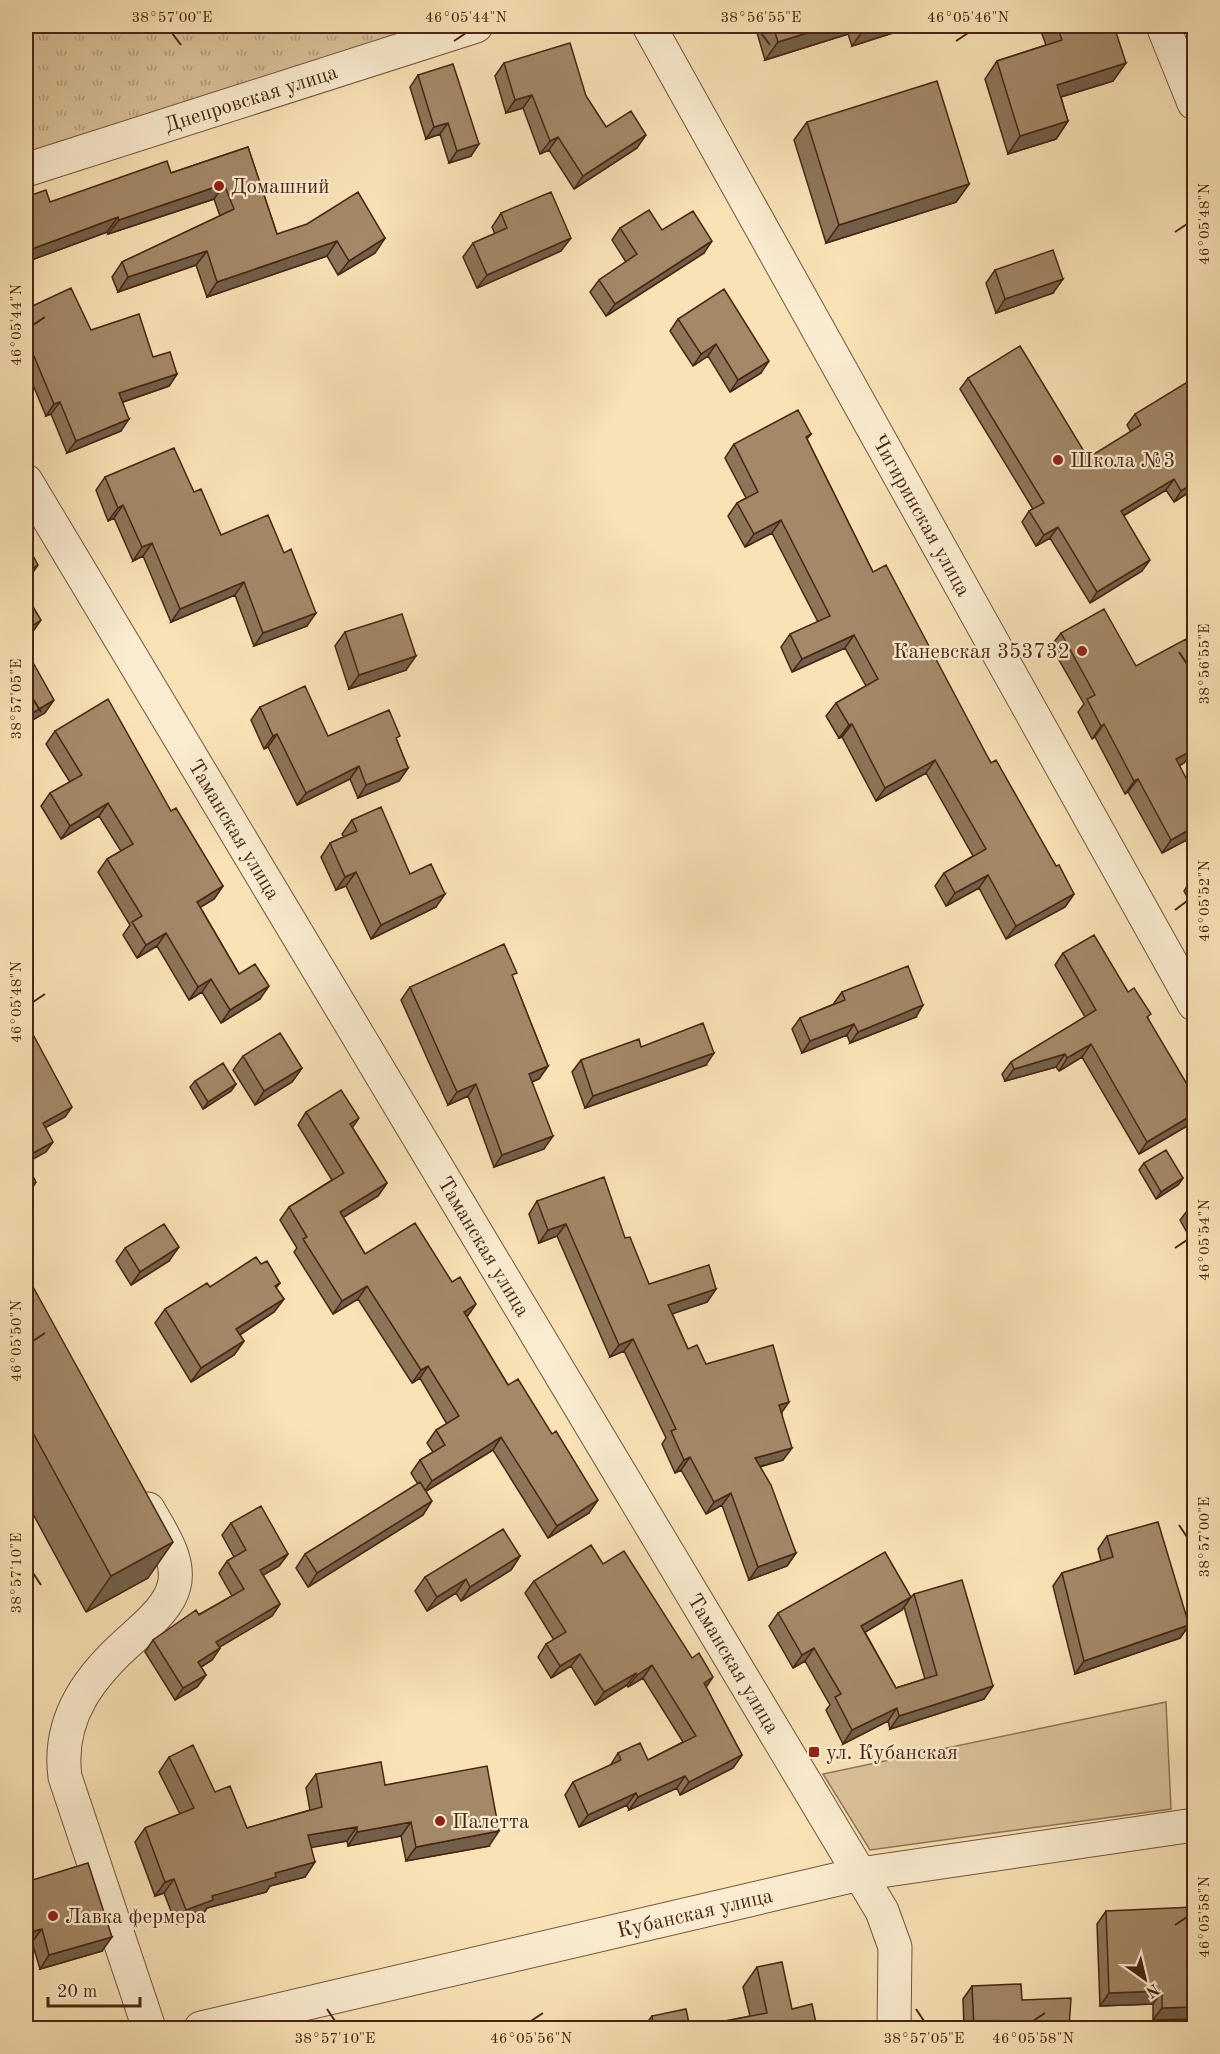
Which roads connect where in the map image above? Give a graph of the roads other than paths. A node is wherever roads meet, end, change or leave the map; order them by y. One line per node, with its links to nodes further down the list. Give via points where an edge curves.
1 (476, 26): 5 (street, Днепровская улица)
2 (649, 26): 7 (street, Чигиринская улица)
3 (1163, 26): 4 (street)
4 (1194, 103)
5 (26, 170)
6 (26, 481): 10 (street, Таманская улица)
7 (1194, 1004)
8 (132, 1480): 12 (street, via 171,1552 175,1585 156,1615 92,1678 72,1714 63,1753 65,1778)
9 (1194, 1825): 10 (street, Кубанская улица)
10 (860, 1874): 11 (street, Кубанская улица); 14 (street, Таманская улица, via 882,1911 895,1947)
11 (264, 2021): 13 (street, Кубанская улица)
12 (149, 2028)
13 (201, 2028)
14 (894, 2028)

